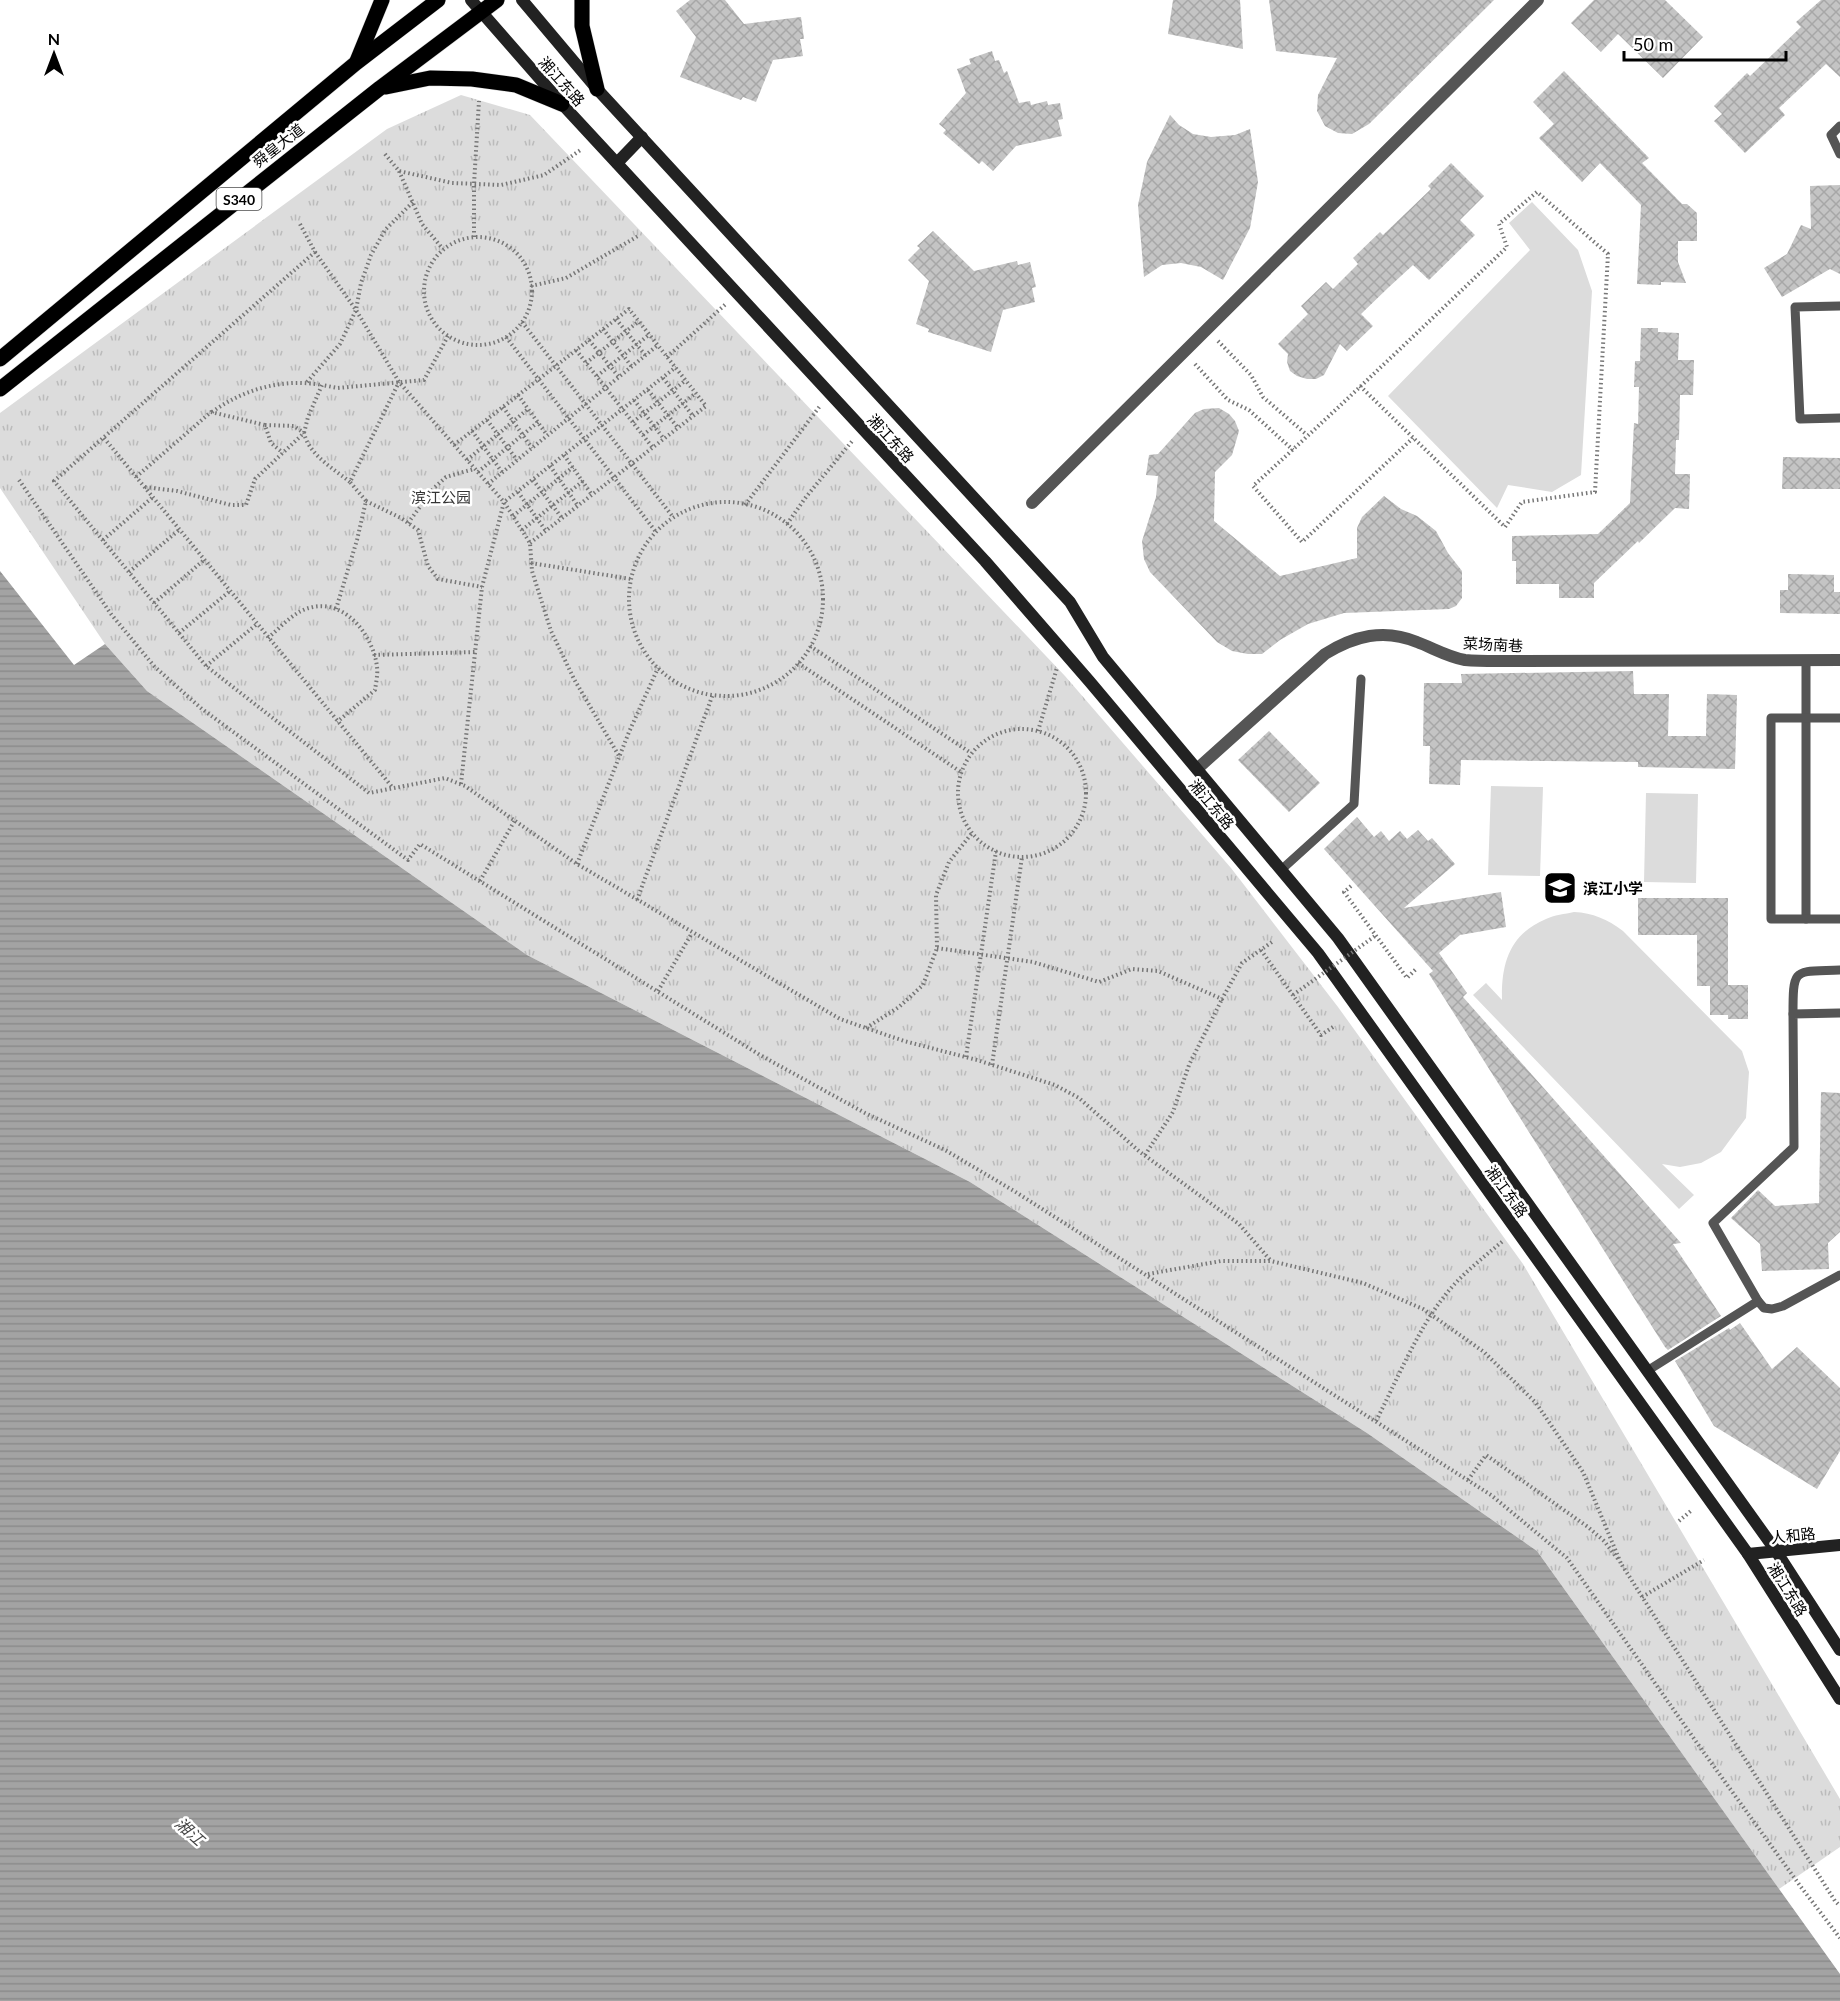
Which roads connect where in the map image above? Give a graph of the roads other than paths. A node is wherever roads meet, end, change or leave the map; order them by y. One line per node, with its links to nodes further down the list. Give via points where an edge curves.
1 (382, 0): 9 (main road)
2 (438, 0): 9 (main road, 舜皇大道 / S340)
3 (471, 0): 8 (main road, 湘江东路)
4 (497, 0): 8 (main road, 舜皇大道 / S340)
5 (522, 0): 11 (main road, 湘江东路)
6 (582, 0): 11 (main road, via 582,26)
7 (1538, 0): 21 (street)
8 (482, 13): 10 (main road, 舜皇大道 / S340); 12 (main road, 湘江东路)
9 (356, 63): 18 (main road, 舜皇大道 / S340)
10 (380, 88): 12 (main road, via 430,78 472,79 516,86); 19 (main road, 舜皇大道 / S340)
11 (597, 89): 14 (main road, 湘江东路)
12 (562, 104): 16 (main road, 湘江东路)
13 (1840, 126): 15 (lane, via 1830,135)
14 (642, 137): 16 (main road); 27 (main road, 湘江东路, via 1070,602 1103,657)
15 (1840, 154)
16 (617, 163): 39 (main road, 湘江东路, via 985,561 1318,953)
17 (1840, 306): 20 (lane, via 1796,307 1800,419)
18 (0, 359)
19 (0, 389)
20 (1840, 417)
21 (1032, 503)
22 (1806, 660): 23 (street, 菜场南巷); 25 (lane); 27 (street, 菜场南巷, via 1465,660 1416,641 1367,635 1344,642 1325,654)
23 (1840, 660)
24 (1361, 679): 28 (lane, via 1354,804)
25 (1806, 718): 26 (lane); 29 (lane); 29 (lane, via 1772,718 1771,919)
26 (1840, 718)
27 (1197, 769): 28 (main road, 湘江东路)
28 (1281, 870): 36 (main road, 湘江东路, via 1338,938)
29 (1806, 919): 30 (lane)
30 (1840, 919)
31 (1840, 970): 33 (lane, via 1801,972 1792,984)
32 (1839, 1013): 33 (lane)
33 (1792, 1014): 35 (lane, via 1794,1147 1713,1223)
34 (1840, 1275): 35 (lane, via 1782,1306 1764,1308)
35 (1758, 1301): 36 (lane)
36 (1647, 1371): 38 (main road, 湘江东路)
37 (1840, 1545): 38 (main road, 人和路)
38 (1776, 1551): 39 (main road, 人和路); 40 (main road, 湘江东路)
39 (1748, 1554): 41 (main road, 湘江东路)
40 (1840, 1650)
41 (1840, 1699)

